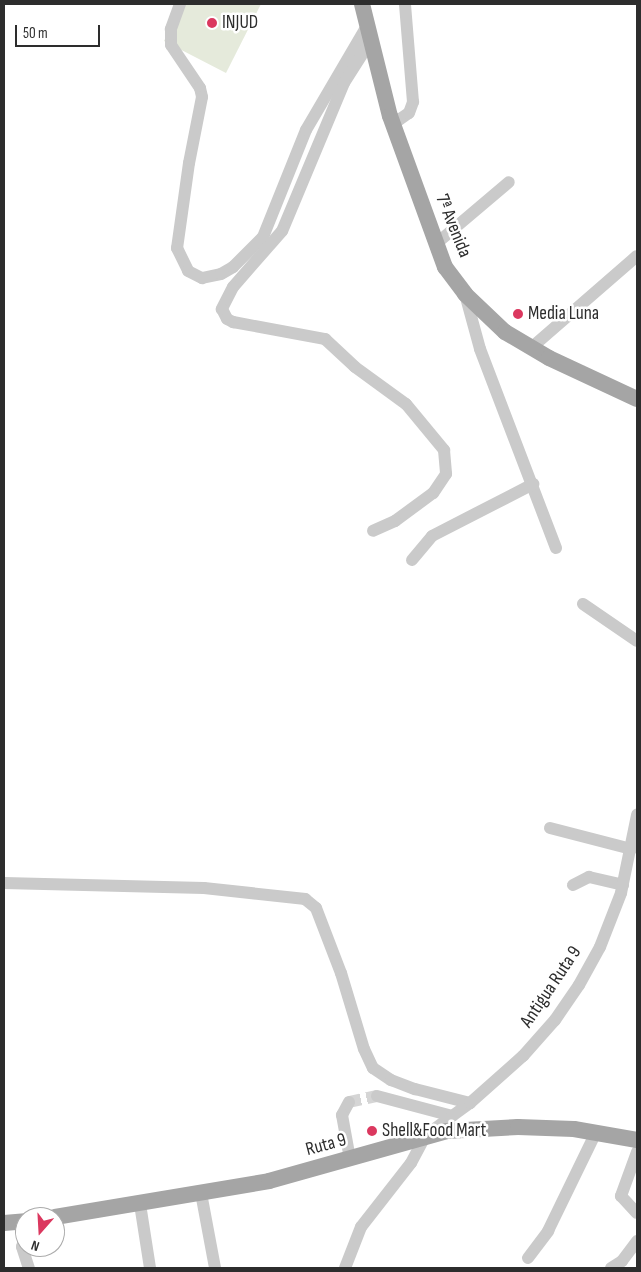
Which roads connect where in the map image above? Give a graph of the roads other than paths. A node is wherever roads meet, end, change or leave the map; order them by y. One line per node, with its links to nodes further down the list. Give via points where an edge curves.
1 (180, 4): 4 (street, via 171,29 171,45 200,88 202,97 177,248 188,271 202,278 221,274 233,267 263,237 306,130)
2 (362, 4): 4 (main road, 7ª Avenida)
3 (405, 4): 5 (street, via 413,102 409,114)
4 (369, 34): 5 (main road, 7ª Avenida); 13 (street, via 344,82 282,231 233,287 222,309 227,319 233,322 325,339 355,367 406,404 444,450 447,464 442,483 419,505)
5 (393, 124): 7 (main road, 7ª Avenida)
6 (509, 182): 7 (street)
7 (436, 243): 9 (main road, 7ª Avenida, via 445,266)
8 (637, 256): 10 (street)
9 (465, 294): 10 (main road, 7ª Avenida, via 505,332); 12 (street, via 477,342)
10 (531, 348): 11 (main road, 7ª Avenida)
11 (637, 399)
12 (533, 484): 14 (street); 15 (street, via 432,536)
13 (373, 532)
14 (556, 548)
15 (412, 560)
16 (583, 604): 17 (street)
17 (637, 641)
18 (637, 815): 20 (street, Antigua Ruta 9)
19 (550, 828): 20 (street)
20 (632, 849): 23 (street, Antigua Ruta 9)
21 (4, 883): 26 (street, via 204,888 306,899 316,908 341,973 364,1049 374,1068 391,1080 415,1089)
22 (573, 885): 23 (street, via 589,877)
23 (623, 885): 26 (street, Antigua Ruta 9, via 600,947 555,1020 523,1056)
24 (377, 1096): 27 (street)
25 (348, 1102): 32 (street, via 342,1116)
26 (470, 1103): 27 (street, Antigua Ruta 9)
27 (452, 1116): 29 (street, Antigua Ruta 9)
28 (596, 1132): 29 (main road, Ruta 9, via 518,1128 469,1129); 30 (main road, Ruta 9); 38 (street, via 548,1231)
29 (426, 1135): 32 (main road, Ruta 9); 41 (street, via 411,1163 361,1227)
30 (637, 1140)
31 (637, 1152): 35 (street, via 621,1196)
32 (350, 1159): 33 (main road, Ruta 9, via 269,1181)
33 (201, 1193): 34 (main road, Ruta 9); 40 (street)
34 (140, 1204): 36 (main road, Ruta 9); 39 (street)
35 (637, 1213)
36 (65, 1215)
37 (637, 1241): 42 (street, via 622,1261)
38 (528, 1258)
39 (150, 1268)
40 (214, 1268)
41 (345, 1268)
42 (611, 1268)

